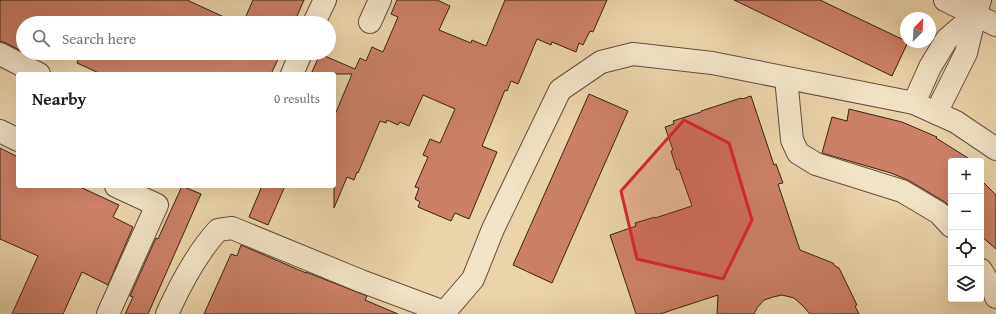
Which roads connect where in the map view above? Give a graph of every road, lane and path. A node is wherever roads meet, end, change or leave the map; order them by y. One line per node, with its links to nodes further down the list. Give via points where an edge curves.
1 (325, 0): 5 (street)
2 (380, 0): 6 (street)
3 (945, 0): 4 (street)
4 (978, 8): 7 (street); 13 (street, via 947,39 930,67); 14 (street, via 966,53)
5 (317, 16)
6 (370, 22)
7 (996, 25)
8 (0, 54): 10 (street)
9 (298, 60): 11 (street)
10 (35, 72)
11 (293, 72)
12 (786, 78): 13 (street); 20 (street, via 792,140 798,153 816,164 902,191 939,213); 23 (street, via 712,63 633,54 601,62 560,90 493,229 473,279)
13 (914, 103): 14 (street)
14 (936, 113): 17 (street, via 956,122)
15 (0, 131): 16 (street)
16 (16, 139)
17 (996, 149)
18 (126, 188): 19 (street)
19 (150, 193): 24 (street, via 157,205)
20 (948, 223)
21 (984, 275): 22 (street)
22 (996, 296)
23 (444, 313): 25 (street, via 232,228 218,230 208,240 178,289)
24 (108, 314)
25 (167, 314)

